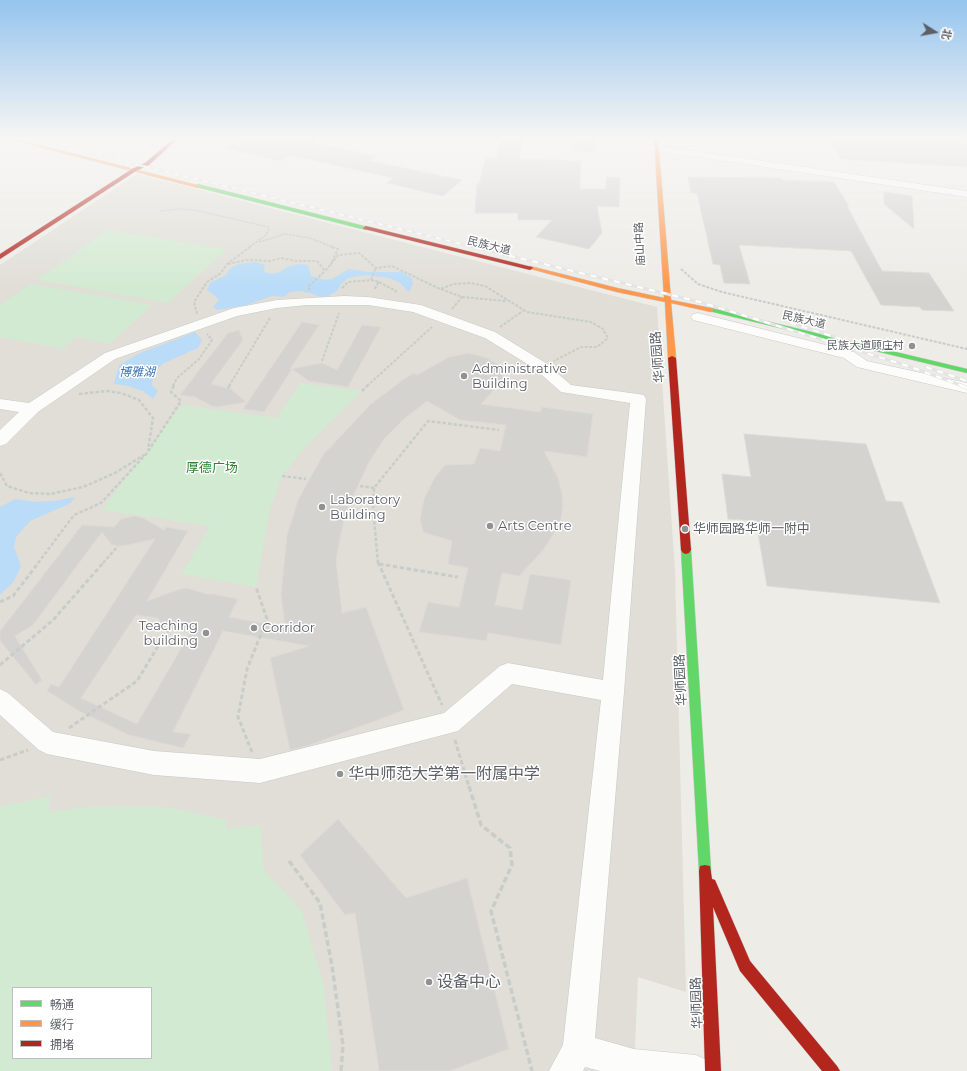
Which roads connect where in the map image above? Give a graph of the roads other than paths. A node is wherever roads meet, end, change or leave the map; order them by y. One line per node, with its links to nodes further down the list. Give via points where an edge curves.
1 (102, 188): 7 (main road)
2 (104, 188): 8 (main road)
3 (222, 188): 11 (main road, 民族大道)
4 (654, 188): 9 (main road, 庙山中路)
5 (928, 188): 6 (street)
6 (967, 194)
7 (0, 252)
8 (0, 257)
9 (660, 287): 10 (main road); 11 (main road, 华师园路)
10 (679, 292)
11 (663, 300): 13 (main road, 民族大道); 20 (main road, 华师园路, via 685,529)
12 (698, 317): 14 (street, via 849,355 862,364)
13 (967, 371)
14 (967, 388)
15 (0, 404): 16 (street)
16 (32, 408): 17 (street); 18 (street, via 110,356 234,312 277,304 344,300 416,308 490,335 539,365 566,389 638,399)
17 (0, 440)
18 (613, 692): 19 (street, via 508,673 450,723 260,772 154,762 48,742); 21 (street)
19 (0, 700)
20 (705, 872): 23 (main road, 华师园路); 24 (main road, via 745,966)
21 (571, 1060): 22 (street)
22 (696, 1071)
23 (713, 1071)
24 (832, 1071)

